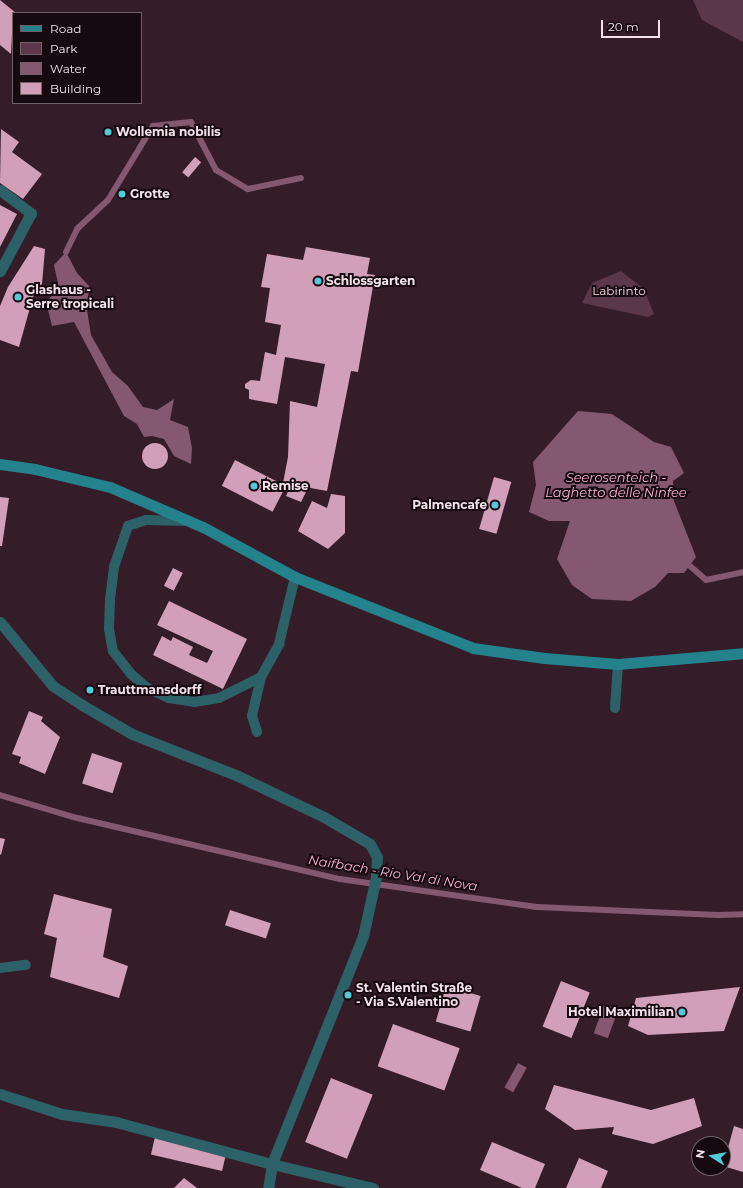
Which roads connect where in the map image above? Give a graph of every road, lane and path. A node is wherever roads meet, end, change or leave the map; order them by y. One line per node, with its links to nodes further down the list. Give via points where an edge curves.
1 (0, 190): 2 (street, via 31,213)
2 (0, 271)
3 (0, 464): 4 (main road, via 36,469 110,488)
4 (187, 521): 5 (main road); 9 (lane, via 146,520 128,526 114,567 110,600 113,650 131,674 146,687 169,698 194,702 219,698)
5 (295, 577): 8 (main road, via 473,648 544,658); 9 (lane, via 279,644)
6 (0, 622): 15 (street, via 53,686 82,705 132,734 238,776 317,814 370,844 377,857 372,902 342,992)
7 (743, 653): 8 (main road)
8 (618, 664): 10 (lane)
9 (261, 677): 11 (lane, via 252,716)
10 (615, 708)
11 (257, 732)
12 (26, 964): 13 (lane)
13 (0, 968)
14 (0, 1094): 15 (street, via 62,1114 116,1122)
15 (272, 1164): 16 (street); 17 (street)
16 (268, 1188)
17 (373, 1188)

